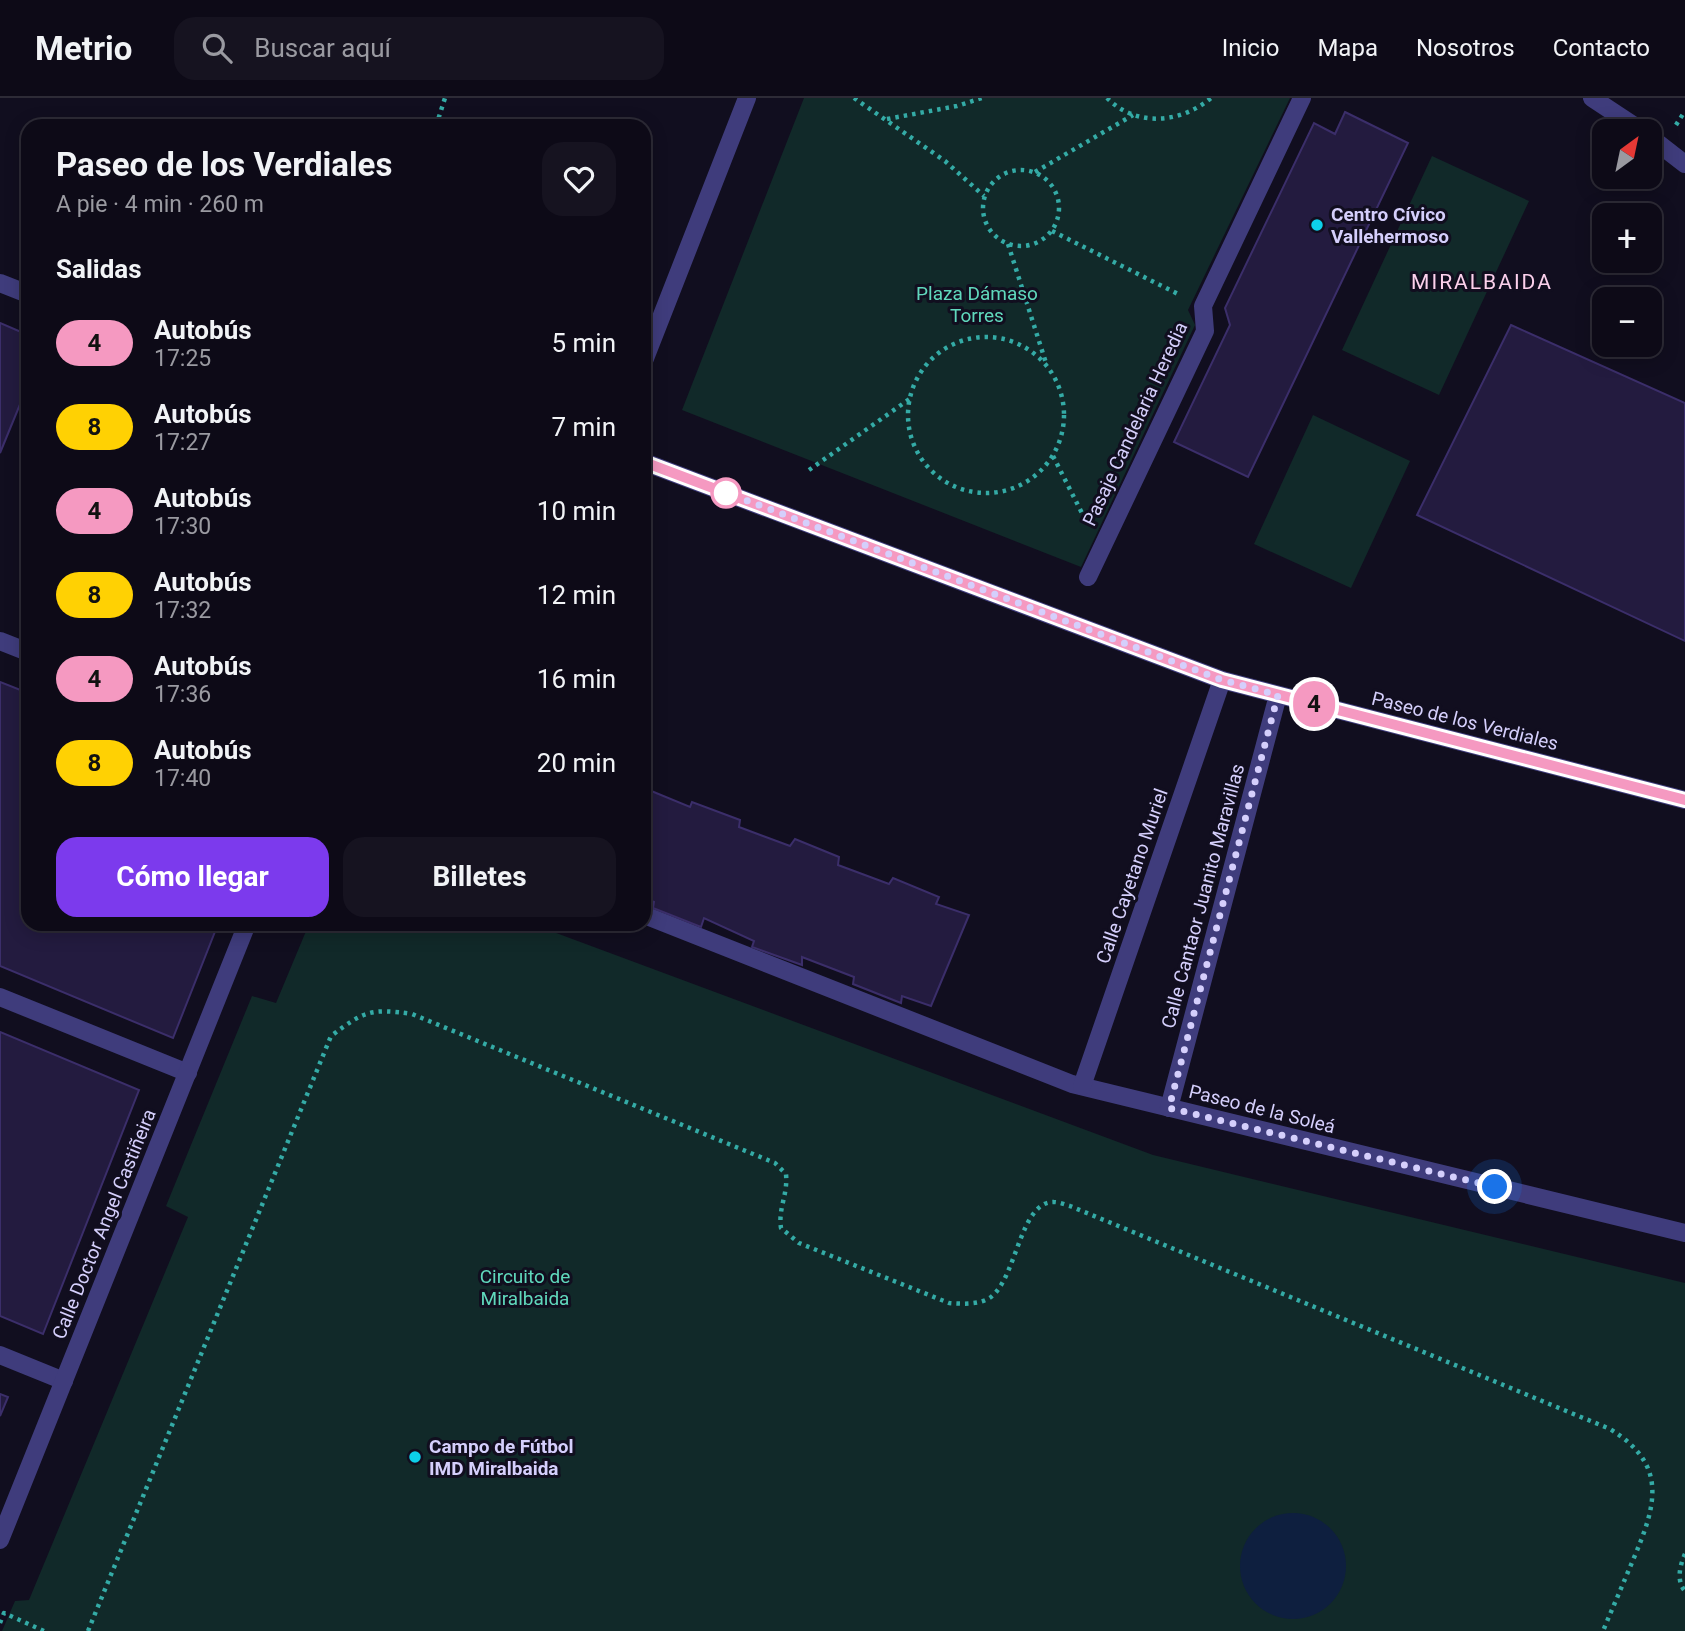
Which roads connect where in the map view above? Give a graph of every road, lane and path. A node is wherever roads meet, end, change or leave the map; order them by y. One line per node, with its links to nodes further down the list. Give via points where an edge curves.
1 (445, 98): 10 (path)
2 (747, 98): 22 (street)
3 (854, 98): 11 (path)
4 (982, 98): 11 (path)
5 (1107, 98): 9 (path)
6 (1211, 98): 9 (path, via 1177,118 1154,120)
7 (1302, 98): 21 (street, Pasaje Candelaria Heredia)
8 (1592, 98): 12 (street)
9 (1133, 115): 15 (path)
10 (438, 119)
11 (887, 119): 16 (path)
12 (1624, 119)
13 (1662, 146): 14 (street)
14 (1685, 164)
15 (1035, 172): 16 (path, via 1012,170 992,182); 17 (path, via 1053,186 1058,197 1058,221)
16 (984, 196): 18 (path, via 989,227)
17 (1052, 231): 18 (path, via 1032,244); 21 (path)
18 (1008, 244): 23 (path)
19 (0, 283): 20 (street)
20 (21, 292)
21 (1203, 306): 28 (street, Pasaje Candelaria Heredia, via 1205,331)
22 (651, 342)
23 (1046, 364): 24 (path, via 1013,342 974,337 948,346 927,362); 25 (path, via 1059,385 1065,409 1063,433)
24 (911, 398): 25 (path, via 911,437 922,460 940,479 964,490 989,493 1014,488 1037,475); 27 (path)
25 (1053, 456): 28 (path)
26 (651, 465): 32 (street, Paseo de los Verdiales)
27 (809, 470)
28 (1100, 551): 29 (street, Pasaje Candelaria Heredia)
29 (1088, 577)
30 (0, 641): 31 (street)
31 (21, 649)
32 (1222, 680): 33 (street, Paseo de los Verdiales); 39 (street, Calle Cayetano Muriel)
33 (1278, 695): 34 (street, Paseo de los Verdiales); 40 (street, Calle Cantaor Juanito Maravillas)
34 (1685, 800)
35 (651, 918): 39 (street, Paseo de la Soleá)
36 (244, 931): 38 (street, Calle Doctor Angel Castiñeira)
37 (0, 997): 38 (street)
38 (188, 1073): 43 (street, Calle Doctor Angel Castiñeira)
39 (1082, 1086): 40 (street, Paseo de la Soleá)
40 (1169, 1108): 41 (street, Paseo de la Soleá)
41 (1685, 1233)
42 (0, 1355): 43 (street)
43 (64, 1381): 44 (street, Calle Doctor Angel Castiñeira)
44 (0, 1540)
45 (1685, 1554): 46 (path, via 1680,1567)
46 (1685, 1591)
47 (0, 1623): 48 (path, via 4,1614)
48 (44, 1631)
49 (88, 1631): 50 (path, via 331,1036 354,1019 381,1009 412,1014 775,1163 786,1174 788,1190 779,1213 780,1228 799,1243 949,1303 990,1298 1006,1280 1031,1216 1038,1207 1054,1202 1609,1429 1641,1454 1651,1476 1653,1498 1649,1522)
50 (1603, 1631)

